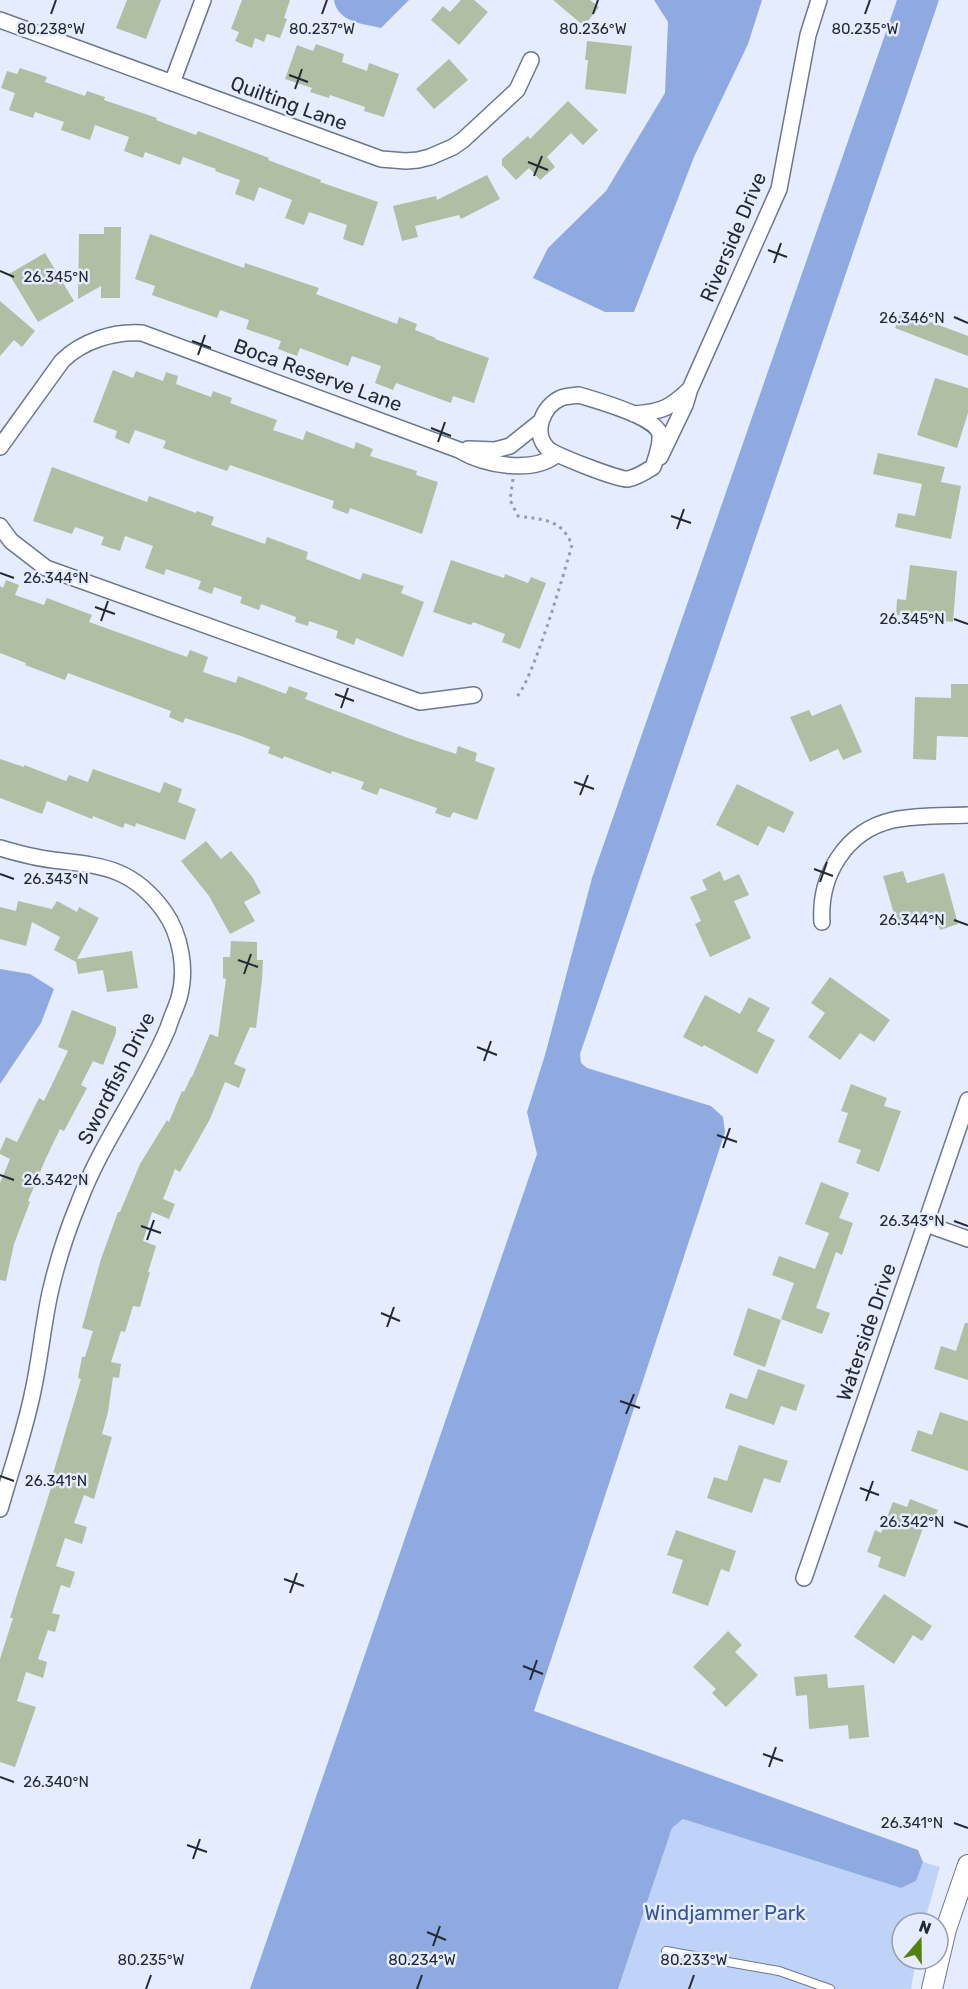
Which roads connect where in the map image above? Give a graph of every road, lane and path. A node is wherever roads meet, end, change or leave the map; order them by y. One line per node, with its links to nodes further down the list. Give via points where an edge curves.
1 (203, 0): 5 (street)
2 (819, 0): 6 (street, Riverside Drive, via 808,35 779,189)
3 (0, 20): 5 (street, Quilting Lane)
4 (531, 60): 5 (street, Quilting Lane, via 517,90 463,140 430,157 406,161 381,159)
5 (172, 83)
6 (690, 389): 7 (street, Riverside Drive, via 670,407 656,413); 12 (street, via 663,454)
7 (634, 414): 8 (street, Boca Reserve Lane, via 579,395 562,397 549,405); 12 (street, Boca Reserve Lane, via 657,427 660,434)
8 (540, 422): 10 (street, Boca Reserve Lane, via 510,446); 11 (street, via 545,446)
9 (0, 447): 10 (street, Boca Reserve Lane, via 72,351 125,332 142,333)
10 (459, 450): 11 (street, Boca Reserve Lane, via 510,465 532,466)
11 (556, 455): 12 (street, via 626,480)
12 (653, 467)
13 (513, 478): 16 (path, via 510,500 518,516 552,521 566,531 572,544 530,674)
14 (0, 526): 15 (street, via 10,541 46,568 420,702)
15 (474, 695)
16 (515, 698)
17 (968, 815): 19 (street, via 897,819 858,836 841,853 829,874 822,897)
18 (0, 848): 23 (street, Swordfish Drive, via 51,860 97,865 127,877 148,892 165,912 180,948 182,974 179,999 163,1040 102,1152 63,1243 33,1393)
19 (822, 922)
20 (968, 1100): 21 (street, Waterside Drive)
21 (926, 1224): 22 (street); 24 (street, Waterside Drive)
22 (968, 1239)
23 (0, 1509)
24 (804, 1578)
25 (968, 1865): 28 (street, via 946,1929)
26 (666, 1951): 27 (lane, via 779,1971)
27 (830, 1989)
28 (932, 1989)

